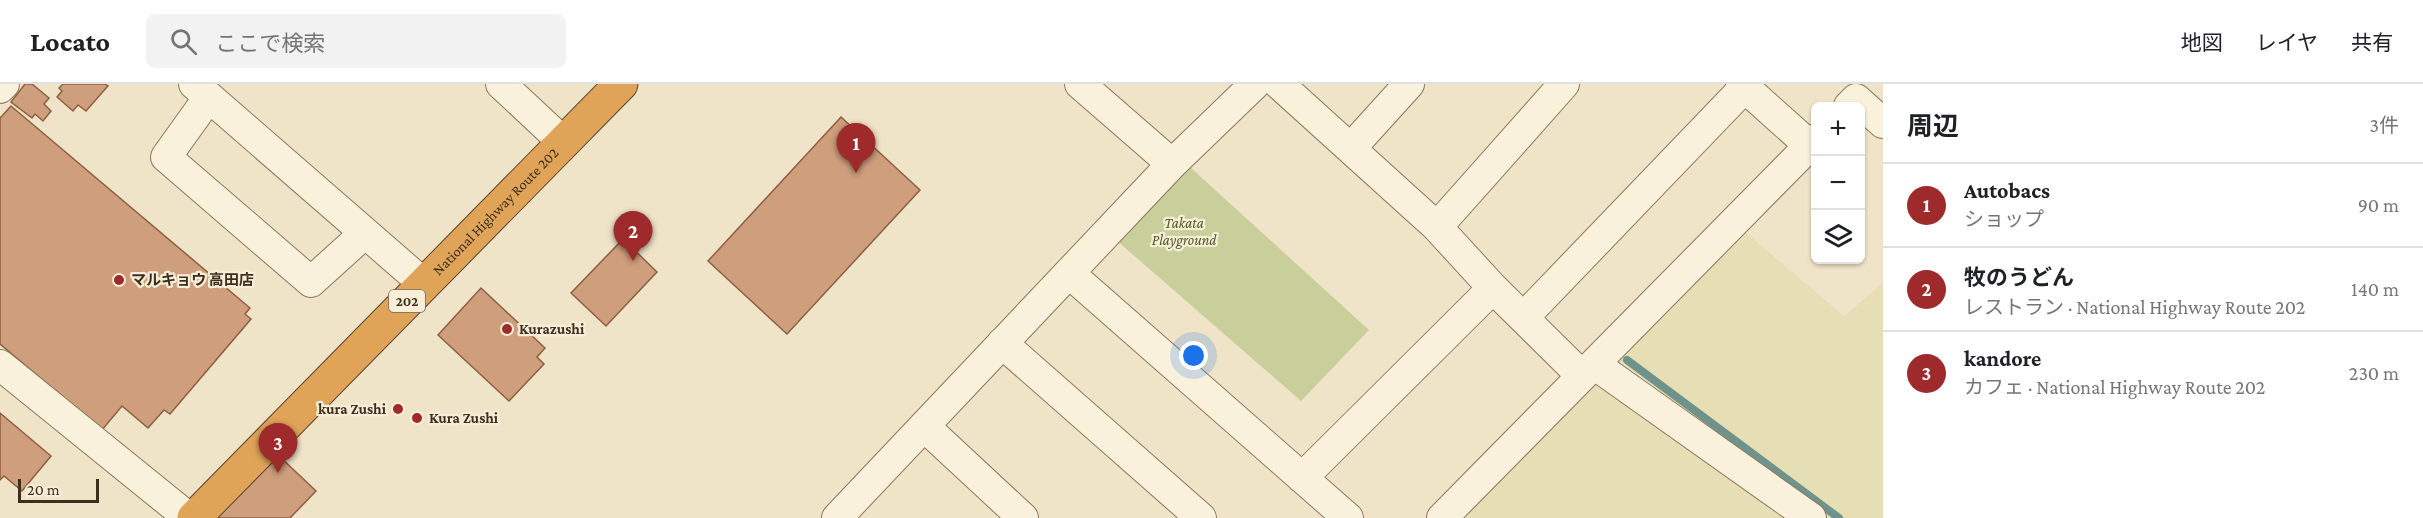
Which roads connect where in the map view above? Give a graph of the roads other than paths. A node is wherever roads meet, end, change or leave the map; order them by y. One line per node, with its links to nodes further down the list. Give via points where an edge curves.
1 (4, 84): 10 (street)
2 (501, 84): 15 (street)
3 (621, 84): 15 (highway, National Highway Route 202 / 202)
4 (1080, 84): 18 (street)
5 (1255, 84): 18 (street)
6 (1280, 84): 17 (street)
7 (1409, 84): 17 (street)
8 (1564, 84): 19 (street)
9 (1743, 86): 14 (street); 24 (street)
10 (0, 88)
11 (201, 90): 20 (street); 20 (street, via 166,157 311,282)
12 (1859, 97): 13 (street)
13 (1883, 123)
14 (1811, 141)
15 (563, 142): 22 (highway, National Highway Route 202 / 202)
16 (1811, 143): 27 (street)
17 (1352, 148): 19 (street)
18 (1172, 164): 21 (street)
19 (1437, 227): 23 (street)
20 (365, 233): 22 (street)
21 (1069, 273): 25 (street); 29 (street)
22 (424, 284): 32 (highway, National Highway Route 202 / 202)
23 (1493, 288): 24 (street); 29 (street)
24 (1524, 317): 27 (street)
25 (1002, 344): 28 (street); 34 (street)
26 (0, 365): 31 (street)
27 (1588, 370): 36 (street); 37 (street)
28 (924, 426): 30 (street); 33 (street)
29 (1302, 478): 35 (street)
30 (846, 515)
31 (189, 518)
32 (194, 518)
33 (1023, 518)
34 (1201, 518)
35 (1348, 518)
36 (1442, 518)
37 (1811, 518)

